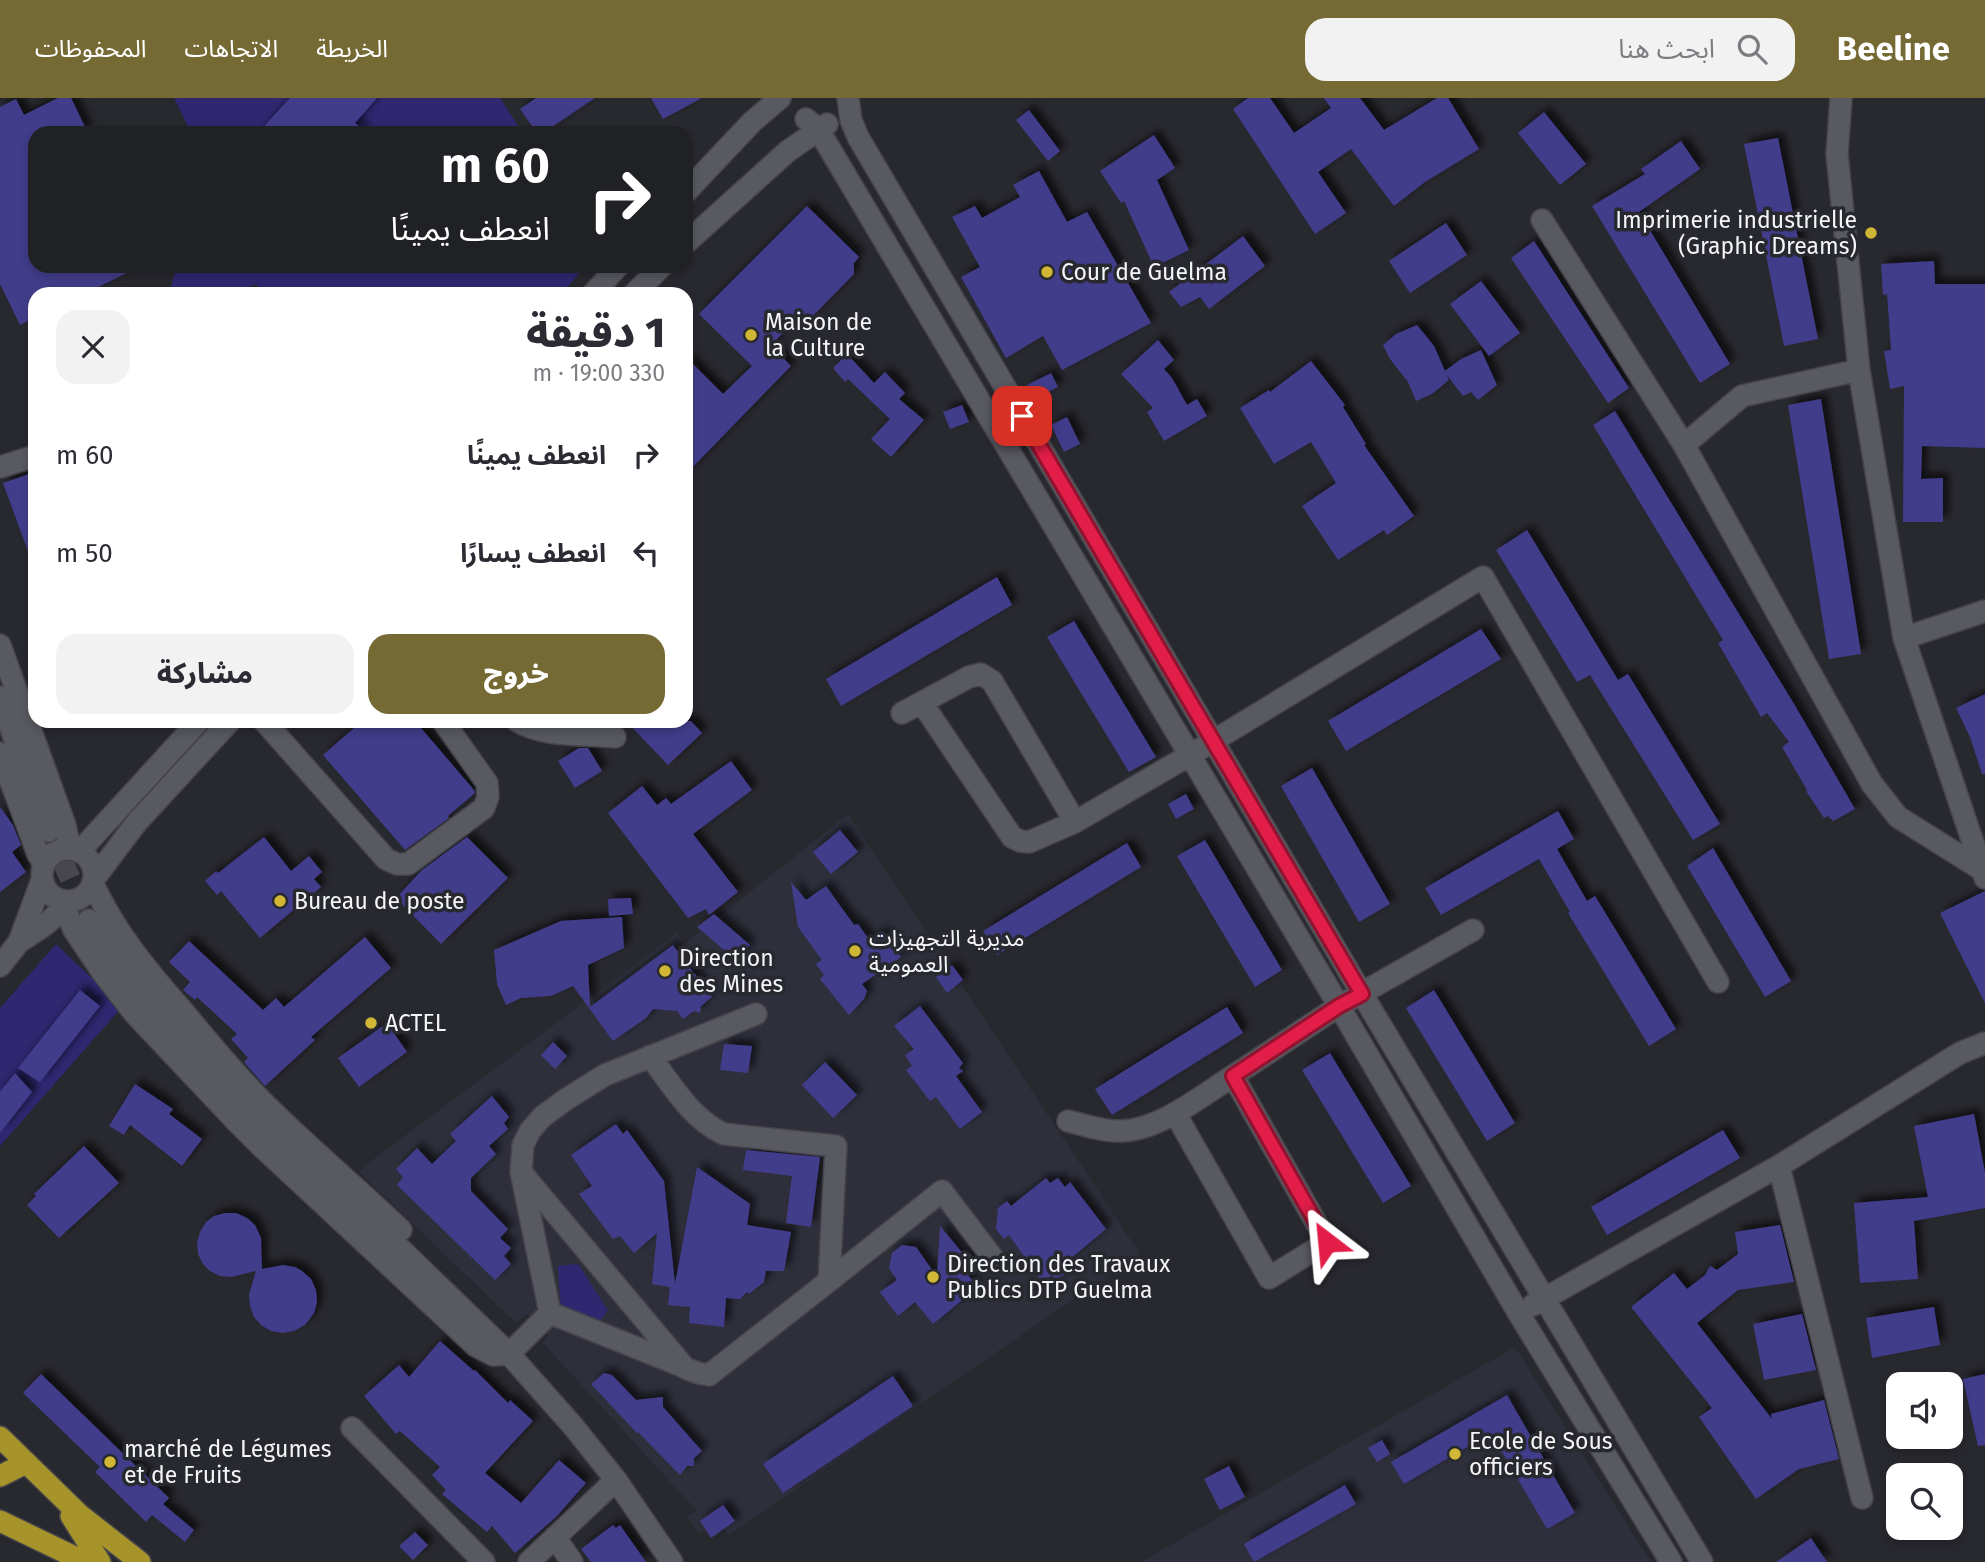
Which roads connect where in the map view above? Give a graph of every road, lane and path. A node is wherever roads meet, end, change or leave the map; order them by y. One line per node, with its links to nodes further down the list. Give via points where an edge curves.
1 (1841, 98): 10 (street, via 1837,154)
2 (822, 107): 3 (street, via 752,122); 5 (street, via 788,151); 28 (street, via 851,120); 30 (street)
3 (693, 185)
4 (1542, 220): 11 (street)
5 (693, 237)
6 (612, 273): 8 (street)
7 (655, 273): 9 (street)
8 (599, 287)
9 (641, 287)
10 (1859, 370): 11 (street, via 1742,396); 15 (street)
11 (1684, 445): 36 (street, via 1872,784 1898,817)
12 (28, 458): 13 (street)
13 (0, 467)
14 (1985, 611): 15 (street)
15 (1904, 638): 36 (street)
16 (0, 645): 20 (street)
17 (0, 697): 33 (street)
18 (922, 703): 19 (street); 32 (street, via 1012,836 1029,842); 32 (street, via 969,677 981,674 992,681)
19 (902, 713)
20 (28, 723)
21 (30, 728): 34 (street)
22 (192, 728): 34 (street)
23 (224, 728): 37 (street, via 137,822)
24 (270, 728): 25 (street, via 386,859 397,864 408,864 484,807 488,797 487,783)
25 (448, 728)
26 (532, 728): 27 (street)
27 (615, 737)
28 (1214, 741): 30 (street); 43 (street, via 1482,577); 44 (street)
29 (0, 753): 31 (street)
30 (1190, 755): 32 (street); 45 (street)
31 (8, 800): 35 (street)
32 (1075, 821)
33 (49, 831)
34 (75, 850): 35 (street, via 55,853); 37 (street, via 91,863)
35 (43, 872): 38 (street, via 50,894); 41 (street)
36 (1983, 873)
37 (93, 881): 38 (street, via 83,897); 59 (street, via 127,945 225,1061 482,1310 499,1331)
38 (65, 901): 41 (street, via 53,919); 59 (street, via 75,930 134,1013 235,1120 476,1346 493,1355)
39 (89, 920): 59 (street, via 214,1077)
40 (1473, 930): 44 (street)
41 (19, 942): 42 (street)
42 (0, 966)
43 (1718, 982)
44 (1362, 994): 45 (street); 56 (street)
45 (1339, 1006): 49 (street); 58 (street)
46 (756, 1014): 48 (street)
47 (1985, 1042): 52 (street)
48 (650, 1056): 53 (street, via 605,1074 542,1117 523,1144); 55 (street, via 711,1128 724,1134 836,1146)
49 (1233, 1076): 50 (street); 50 (street, via 1327,1242 1269,1278)
50 (1175, 1113): 51 (street, via 1142,1129 1120,1131)
51 (1068, 1121)
52 (1779, 1166): 56 (street); 67 (street)
53 (521, 1172): 57 (street); 60 (street)
54 (993, 1258): 55 (street, via 942,1191)
55 (829, 1281): 60 (street, via 709,1375)
56 (1543, 1299): 58 (street); 79 (street)
57 (550, 1313): 59 (street); 60 (street)
58 (1519, 1314): 78 (street)
59 (509, 1354): 66 (street)
60 (690, 1370)
61 (352, 1428): 74 (street)
62 (0, 1437): 64 (main road)
63 (0, 1458): 64 (main road)
64 (26, 1463): 65 (main road); 68 (main road)
65 (0, 1475)
66 (616, 1480): 70 (street); 77 (street)
67 (1862, 1498)
68 (61, 1499): 72 (main road); 73 (main road)
69 (0, 1521): 71 (main road)
70 (555, 1537): 75 (street); 76 (street)
71 (85, 1562)
72 (100, 1562)
73 (139, 1562)
74 (484, 1562)
75 (529, 1562)
76 (572, 1562)
77 (672, 1562)
78 (1671, 1562)
79 (1702, 1562)

